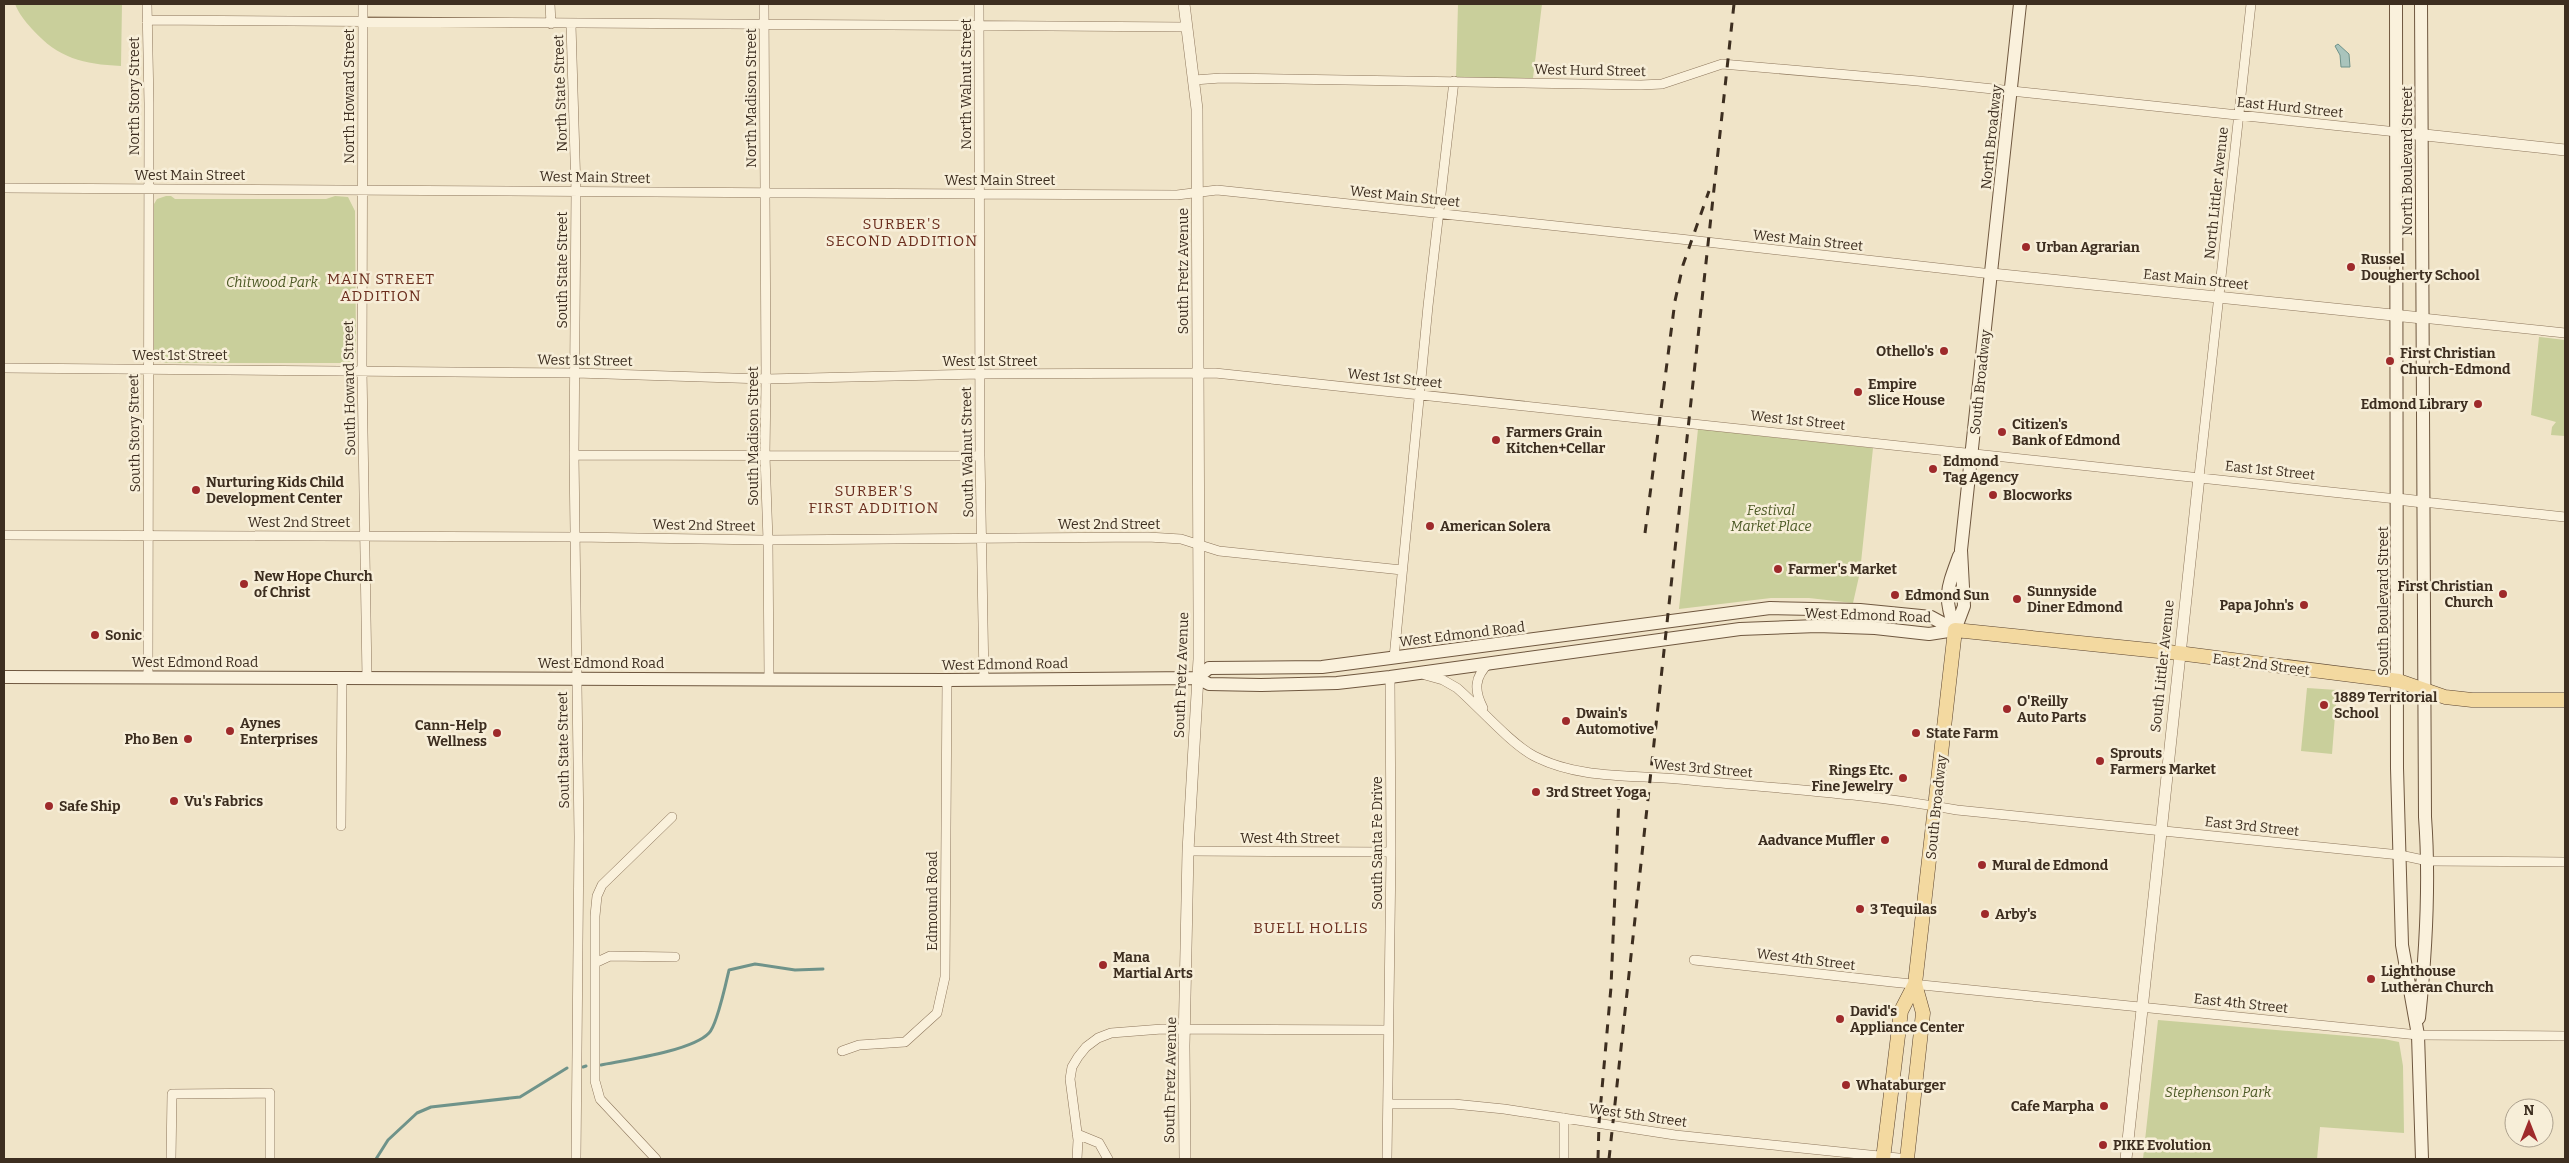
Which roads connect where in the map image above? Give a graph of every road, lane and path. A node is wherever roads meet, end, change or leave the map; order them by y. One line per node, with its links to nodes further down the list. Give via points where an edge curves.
1 (146, 4): 11 (street, North Story Street)
2 (363, 4): 12 (street, North Howard Street)
3 (550, 4): 13 (street, North State Street)
4 (764, 4): 15 (street, North Madison Street)
5 (980, 4): 16 (street, North Walnut Street)
6 (1184, 4): 17 (street, South Fretz Avenue)
7 (2020, 4): 20 (main road, North Broadway)
8 (2251, 4): 21 (street, North Littler Avenue)
9 (2396, 4): 22 (main road, North Boulevard Street)
10 (2421, 4): 23 (main road, North Boulevard Street)
11 (147, 20): 12 (street); 26 (street, North Story Street)
12 (362, 23): 13 (street); 27 (street, North Howard Street)
13 (551, 24): 14 (street)
14 (571, 24): 15 (street); 28 (street, North State Street)
15 (764, 24): 16 (street); 30 (street, North Madison Street)
16 (979, 25): 17 (street); 31 (street, North Walnut Street)
17 (1186, 27): 18 (street, South Fretz Avenue)
18 (1194, 80): 19 (street, West Hurd Street); 29 (street, South Fretz Avenue)
19 (1454, 82): 20 (street, West Hurd Street, via 1662,84 1722,64); 32 (street)
20 (2011, 92): 21 (street, East Hurd Street); 33 (main road, North Broadway)
21 (2238, 116): 22 (street, East Hurd Street); 34 (street, North Littler Avenue)
22 (2397, 132): 23 (street, East Hurd Street); 35 (main road, North Boulevard Street)
23 (2422, 135): 24 (street, East Hurd Street); 36 (main road, North Boulevard Street)
24 (2565, 150)
25 (4, 188): 26 (street, West Main Street)
26 (147, 188): 27 (street, West Main Street); 39 (street, South Story Street)
27 (363, 189): 28 (street, West Main Street); 40 (street, South Howard Street)
28 (576, 191): 30 (street, West Main Street); 41 (street, South State Street)
29 (1198, 192): 31 (street, West Main Street); 32 (street, West Main Street, via 1217,190); 43 (street, South Fretz Avenue)
30 (765, 193): 31 (street, West Main Street); 44 (street, South Madison Street)
31 (979, 194): 42 (street, South Walnut Street)
32 (1439, 213): 33 (street, West Main Street); 45 (street)
33 (1992, 274): 34 (street, East Main Street); 46 (main road, South Broadway)
34 (2219, 296): 35 (street, East Main Street); 50 (street, South Littler Avenue)
35 (2397, 316): 36 (street, East Main Street); 51 (main road, South Boulevard Street)
36 (2422, 318): 37 (street); 52 (main road, South Boulevard Street)
37 (2565, 333)
38 (4, 368): 39 (street, West 1st Street)
39 (147, 369): 40 (street, West 1st Street); 55 (street, South Story Street)
40 (362, 370): 41 (street, West 1st Street); 56 (street, South Howard Street)
41 (576, 373): 44 (street, West 1st Street); 47 (street, South State Street)
42 (980, 374): 43 (street, West 1st Street); 44 (street, West 1st Street); 49 (street, South Walnut Street)
43 (1198, 374): 45 (street, West 1st Street, via 1216,373); 60 (street, South Fretz Avenue)
44 (766, 379): 48 (street, South Madison Street)
45 (1419, 394): 46 (street, West 1st Street); 61 (street)
46 (1972, 453): 50 (street, East 1st Street); 62 (main road, South Broadway, via 1961,550 1964,606)
47 (574, 455): 48 (street); 57 (street, South State Street)
48 (765, 456): 49 (street); 59 (street, South Madison Street)
49 (980, 456): 58 (street, South Walnut Street)
50 (2199, 477): 51 (street, East 1st Street); 63 (street, South Littler Avenue)
51 (2397, 499): 52 (street, East 1st Street); 77 (main road, South Boulevard Street)
52 (2423, 502): 53 (street, East 1st Street); 78 (main road, South Boulevard Street)
53 (2565, 517)
54 (4, 535): 55 (street, West 2nd Street)
55 (149, 536): 56 (street, West 2nd Street); 68 (street, South Story Street)
56 (365, 536): 57 (street, West 2nd Street); 72 (street, South Howard Street)
57 (576, 537): 59 (street, West 2nd Street); 69 (street, South State Street)
58 (983, 539): 59 (street, West 2nd Street); 60 (street, West 2nd Street, via 1148,537 1181,539); 74 (street, South Walnut Street)
59 (768, 540): 75 (street, South Madison Street)
60 (1198, 544): 61 (street, West 2nd Street, via 1219,551); 73 (street, South Fretz Avenue)
61 (1402, 570): 64 (street)
62 (1955, 630): 63 (main road, East 2nd Street); 64 (main road, West Edmond Road, via 1931,617 1860,610 1770,608); 65 (main road, West Edmond Road, via 1929,634 1817,626 1740,629); 81 (main road, South Broadway)
63 (2178, 653): 77 (main road, East 2nd Street); 84 (street, South Littler Avenue)
64 (1394, 658): 73 (main road, West Edmond Road, via 1322,667 1209,668)
65 (1489, 663): 66 (main road, West Edmond Road); 80 (street, via 1476,679)
66 (1412, 674): 70 (main road, West Edmond Road); 80 (street, West 3rd Street, via 1443,680)
67 (4, 676): 68 (main road, West Edmond Road)
68 (148, 677): 71 (main road, West Edmond Road)
69 (576, 677): 72 (main road, West Edmond Road); 75 (main road, West Edmond Road); 98 (street, South State Street)
70 (1390, 677): 73 (main road, West Edmond Road, via 1337,683 1261,685 1208,684); 86 (street, South Santa Fe Drive)
71 (342, 678): 72 (main road, West Edmond Road); 83 (street)
72 (367, 678)
73 (1197, 678): 74 (main road, West Edmond Road); 85 (street, South Fretz Avenue)
74 (984, 679): 76 (main road, West Edmond Road)
75 (769, 680): 76 (main road, West Edmond Road)
76 (947, 680): 101 (street, Edmound Road, via 946,978 942,998 937,1013 905,1042 858,1045)
77 (2399, 681): 78 (main road, East 2nd Street); 87 (main road, South Boulevard Street, via 2396,700)
78 (2424, 690): 79 (main road, East 2nd Street, via 2472,700); 88 (main road, South Boulevard Street)
79 (2565, 700)
80 (1485, 713): 81 (street, West 3rd Street, via 1532,755 1580,773 1651,776)
81 (1936, 806): 84 (street, East 3rd Street); 93 (main road, South Broadway)
82 (672, 818): 92 (street, via 602,885 594,916)
83 (341, 826)
84 (2160, 830): 87 (street, East 3rd Street); 94 (street, South Littler Avenue)
85 (1188, 851): 86 (street, West 4th Street); 96 (street, South Fretz Avenue)
86 (1391, 852): 97 (street, South Santa Fe Drive)
87 (2400, 855): 88 (street, East 3rd Street); 99 (main road, South Boulevard Street, via 2402,945)
88 (2428, 861): 89 (street, East 3rd Street); 99 (main road, South Boulevard Street, via 2426,947)
89 (2565, 862)
90 (676, 957): 92 (street, via 610,956)
91 (1694, 960): 93 (street, West 4th Street)
92 (594, 963): 95 (street)
93 (1915, 984): 94 (street, East 4th Street); 105 (main road, South Broadway, via 1901,1011); 115 (main road, South Broadway, via 1923,1013)
94 (2142, 1006): 99 (street, East 4th Street); 116 (street, South Littler Avenue)
95 (594, 1030): 98 (street); 109 (street, via 594,1080 600,1099)
96 (1185, 1030): 97 (street); 104 (street, via 1111,1033 1086,1047 1072,1067 1070,1079); 112 (street, South Fretz Avenue)
97 (1388, 1030): 102 (street, South Santa Fe Drive)
98 (578, 1032): 108 (street, South State Street)
99 (2418, 1035): 100 (street, East 4th Street); 117 (main road, South Boulevard Street)
100 (2565, 1036)
101 (842, 1051)
102 (1388, 1104): 103 (street, West 5th Street, via 1454,1104); 113 (street, South Santa Fe Drive)
103 (1564, 1118): 105 (street, West 5th Street, via 1675,1135); 114 (street)
104 (1077, 1134): 110 (street); 111 (street, via 1100,1143)
105 (1883, 1158): 115 (street, West 5th Street)
106 (171, 1159): 107 (street, via 172,1094 270,1093)
107 (270, 1159)
108 (576, 1159)
109 (656, 1159)
110 (1077, 1159)
111 (1108, 1159)
112 (1185, 1159)
113 (1387, 1159)
114 (1564, 1159)
115 (1908, 1159)
116 (2126, 1159)
117 (2422, 1159)

